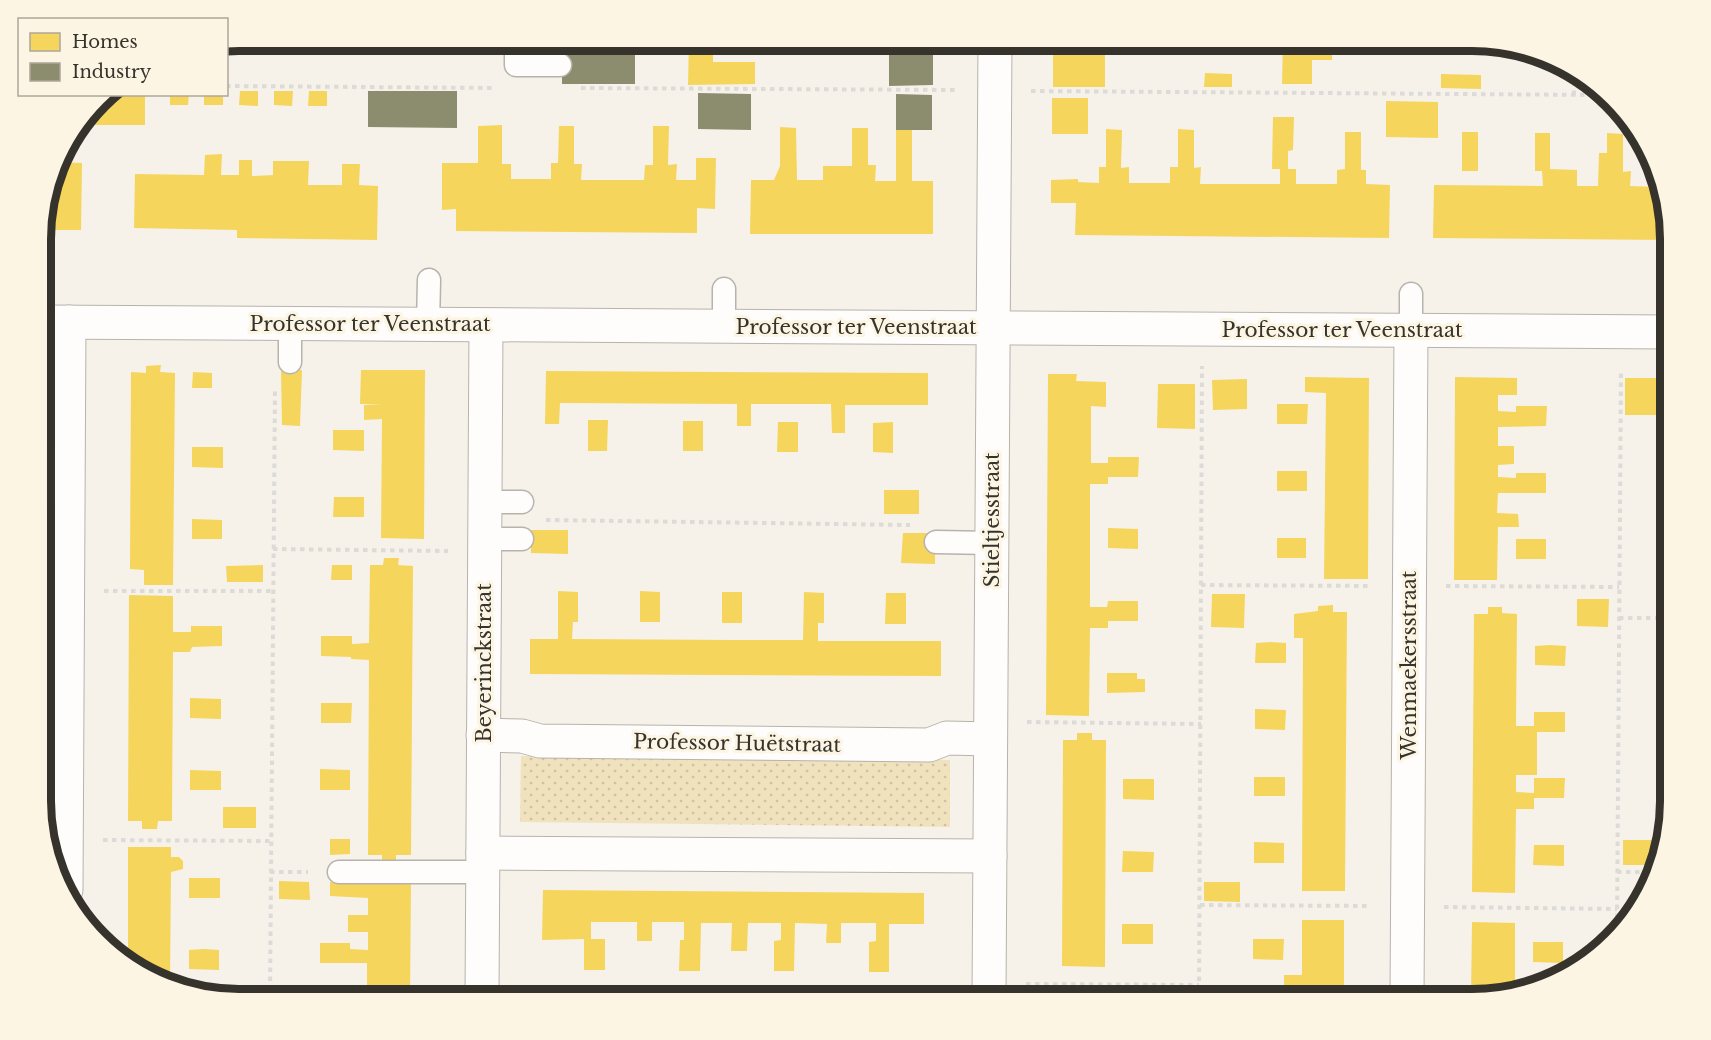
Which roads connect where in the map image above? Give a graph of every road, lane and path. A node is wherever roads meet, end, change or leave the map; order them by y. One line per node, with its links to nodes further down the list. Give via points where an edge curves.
1 (516, 51): 3 (lane, via 516,64)
2 (995, 51): 16 (street, Stieltjesstraat)
3 (560, 65)
4 (1574, 81): 6 (path)
5 (1053, 92): 6 (path)
6 (1574, 95): 7 (path)
7 (1593, 95)
8 (429, 280): 13 (lane)
9 (724, 289): 15 (lane)
10 (1411, 294): 17 (lane)
11 (56, 322): 12 (street, Professor ter Veenstraat); 24 (street)
12 (290, 324): 13 (street, Professor ter Veenstraat); 19 (lane)
13 (428, 325): 14 (street, Professor ter Veenstraat)
14 (486, 326): 15 (street, Professor ter Veenstraat); 23 (street, Beyerinckstraat)
15 (724, 326): 16 (street, Professor ter Veenstraat)
16 (993, 328): 17 (street, Professor ter Veenstraat); 29 (street, Stieltjesstraat)
17 (1411, 331): 18 (street, Professor ter Veenstraat); 64 (street, Wenmaekersstraat)
18 (1660, 332)
19 (290, 362)
20 (1202, 368): 32 (path)
21 (1621, 371): 35 (path)
22 (275, 385): 30 (path)
23 (485, 502): 25 (lane); 27 (street, Beyerinckstraat)
24 (55, 520): 52 (street)
25 (526, 521): 26 (path); 27 (lane)
26 (916, 525)
27 (485, 539): 42 (street, Beyerinckstraat)
28 (936, 542): 29 (lane)
29 (992, 543): 43 (street, Stieltjesstraat)
30 (273, 549): 31 (path); 37 (path)
31 (443, 551)
32 (1201, 585): 33 (path); 41 (path)
33 (1377, 586)
34 (1444, 586): 35 (path)
35 (1619, 587): 38 (path)
36 (102, 591): 37 (path)
37 (272, 591): 45 (path)
38 (1619, 618): 39 (path); 50 (path)
39 (1660, 618)
40 (1029, 722): 41 (path)
41 (1201, 724): 53 (path)
42 (483, 735): 43 (street, Professor Huëtstraat, via 522,736 540,741 929,745 947,738); 47 (street, Beyerinckstraat)
43 (990, 738): 46 (street, Stieltjesstraat)
44 (100, 840): 45 (path)
45 (270, 841): 48 (path)
46 (990, 856): 47 (street); 62 (street, Stieltjesstraat)
47 (483, 862): 49 (lane); 61 (street, Beyerinckstraat)
48 (270, 872): 49 (path); 60 (path)
49 (339, 872)
50 (1617, 872): 51 (path); 56 (path)
51 (1646, 872)
52 (66, 874)
53 (1200, 905): 54 (path); 59 (path)
54 (1376, 906)
55 (1443, 907): 56 (path)
56 (1617, 909): 57 (path)
57 (1617, 920)
58 (1026, 984): 59 (path)
59 (1199, 985): 63 (path)
60 (270, 989)
61 (482, 989)
62 (989, 989)
63 (1199, 989)
64 (1407, 989)

